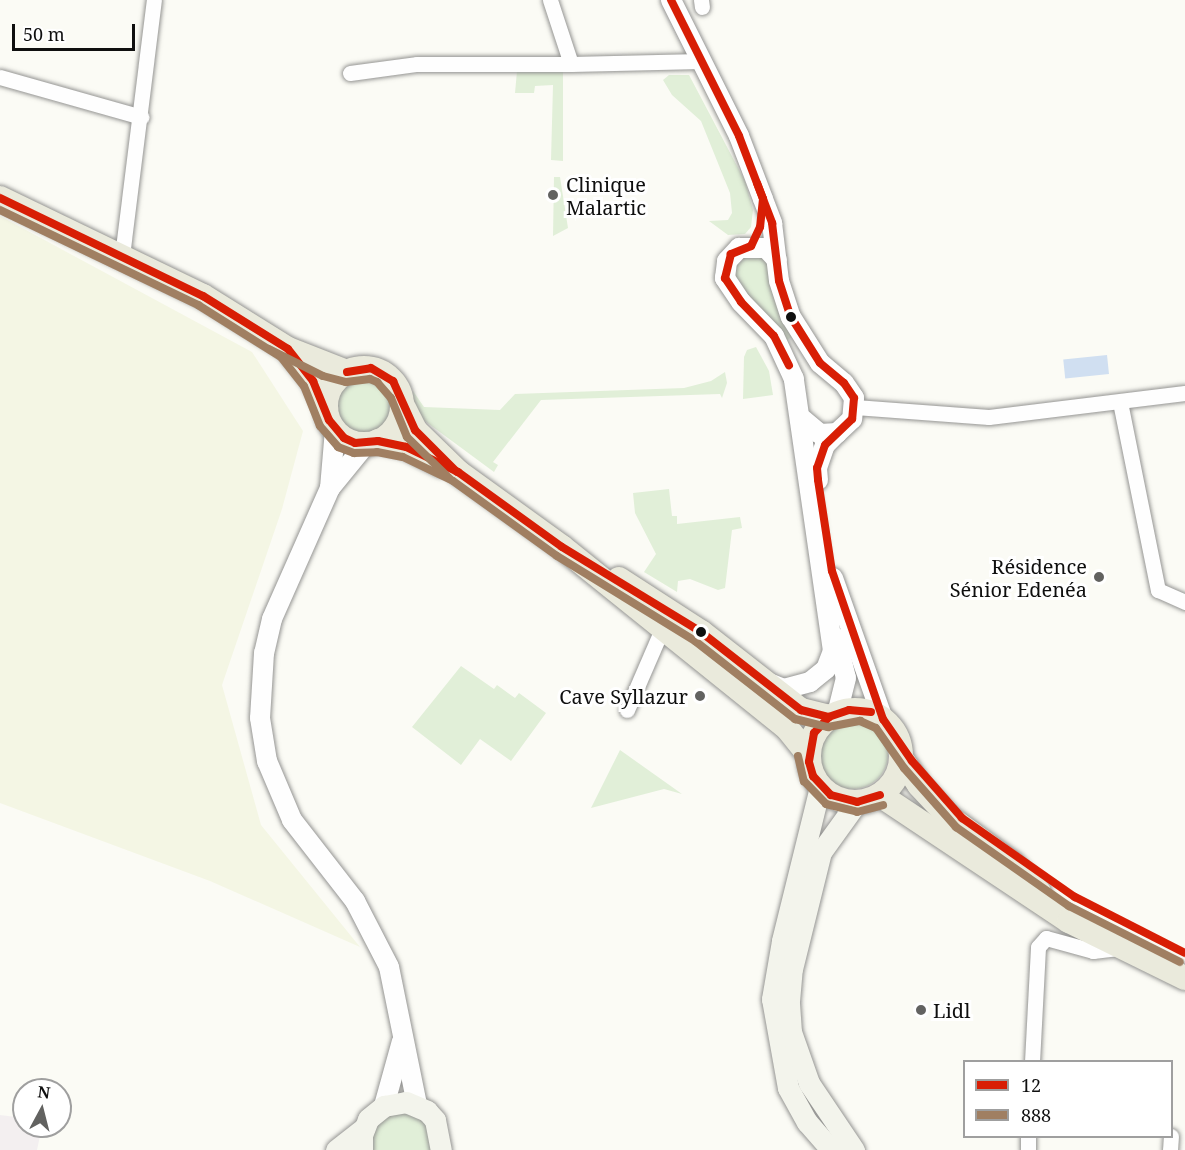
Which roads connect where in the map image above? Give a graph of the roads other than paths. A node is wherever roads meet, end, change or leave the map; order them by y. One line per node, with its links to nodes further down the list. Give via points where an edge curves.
1 (154, 0): 8 (street)
2 (550, 0): 5 (street)
3 (671, 0): 4 (street)
4 (701, 62): 5 (street); 10 (street, via 739,136)
5 (571, 64): 6 (street, via 417,64)
6 (350, 73)
7 (0, 77): 8 (street)
8 (141, 117): 12 (street)
9 (0, 198): 12 (main road)
10 (763, 200): 11 (street, via 760,227); 13 (street, via 772,223)
11 (751, 246): 13 (street, via 766,248); 21 (street, via 731,254 725,278 741,302 774,336 794,379)
12 (122, 256): 14 (main road, via 203,296)
13 (777, 260): 19 (street, via 785,302 802,338 820,363 850,390)
14 (288, 349): 15 (main road); 20 (main road, via 313,381)
15 (347, 372): 18 (main road, via 366,368 383,373 393,381); 20 (main road, via 331,387)
16 (1185, 393): 17 (street)
17 (1120, 402): 19 (street, via 989,417); 27 (street, via 1158,590)
18 (402, 404): 23 (main road, via 396,426); 24 (main road, via 416,430)
19 (855, 407): 22 (street, via 852,419)
20 (331, 419): 23 (main road, via 355,443); 25 (street)
21 (802, 419): 22 (street, via 820,434); 26 (street)
22 (837, 433): 32 (street, via 825,445 817,468 832,572)
23 (372, 442): 24 (main road, via 406,447); 25 (street)
24 (458, 472): 28 (main road)
25 (330, 488): 41 (street, via 272,619 264,654 260,718 267,761 292,820 360,909 389,967)
26 (826, 595): 29 (street, via 833,651 826,669 810,682 784,689); 31 (street, via 846,678)
27 (1185, 602)
28 (667, 620): 29 (main road); 30 (street); 33 (main road, via 787,728)
29 (764, 680): 31 (main road, via 801,710)
30 (627, 710)
31 (833, 715): 32 (main road, via 861,710); 33 (main road, via 814,733)
32 (884, 719): 34 (main road, via 897,736)
33 (808, 754): 35 (main road)
34 (901, 758): 36 (main road, via 895,779); 38 (main road, via 919,785 950,818 1013,864)
35 (820, 787): 37 (main road, via 831,795); 49 (main road, via 782,941 772,999 788,1088 807,1122)
36 (880, 795): 37 (main road); 38 (main road)
37 (857, 802): 50 (main road, via 821,852 792,969 789,1001 791,1032 809,1083)
38 (1069, 921): 39 (main road)
39 (1118, 948): 40 (main road); 42 (street, via 1093,951 1047,938 1038,947)
40 (1185, 978)
41 (403, 1036): 43 (street); 44 (street)
42 (1032, 1060)
43 (417, 1105): 44 (main road, via 394,1102); 48 (main road, via 435,1120)
44 (384, 1106): 45 (main road)
45 (364, 1128): 46 (main road); 47 (main road)
46 (336, 1150)
47 (362, 1150)
48 (441, 1150)
49 (831, 1150)
50 (854, 1150)

